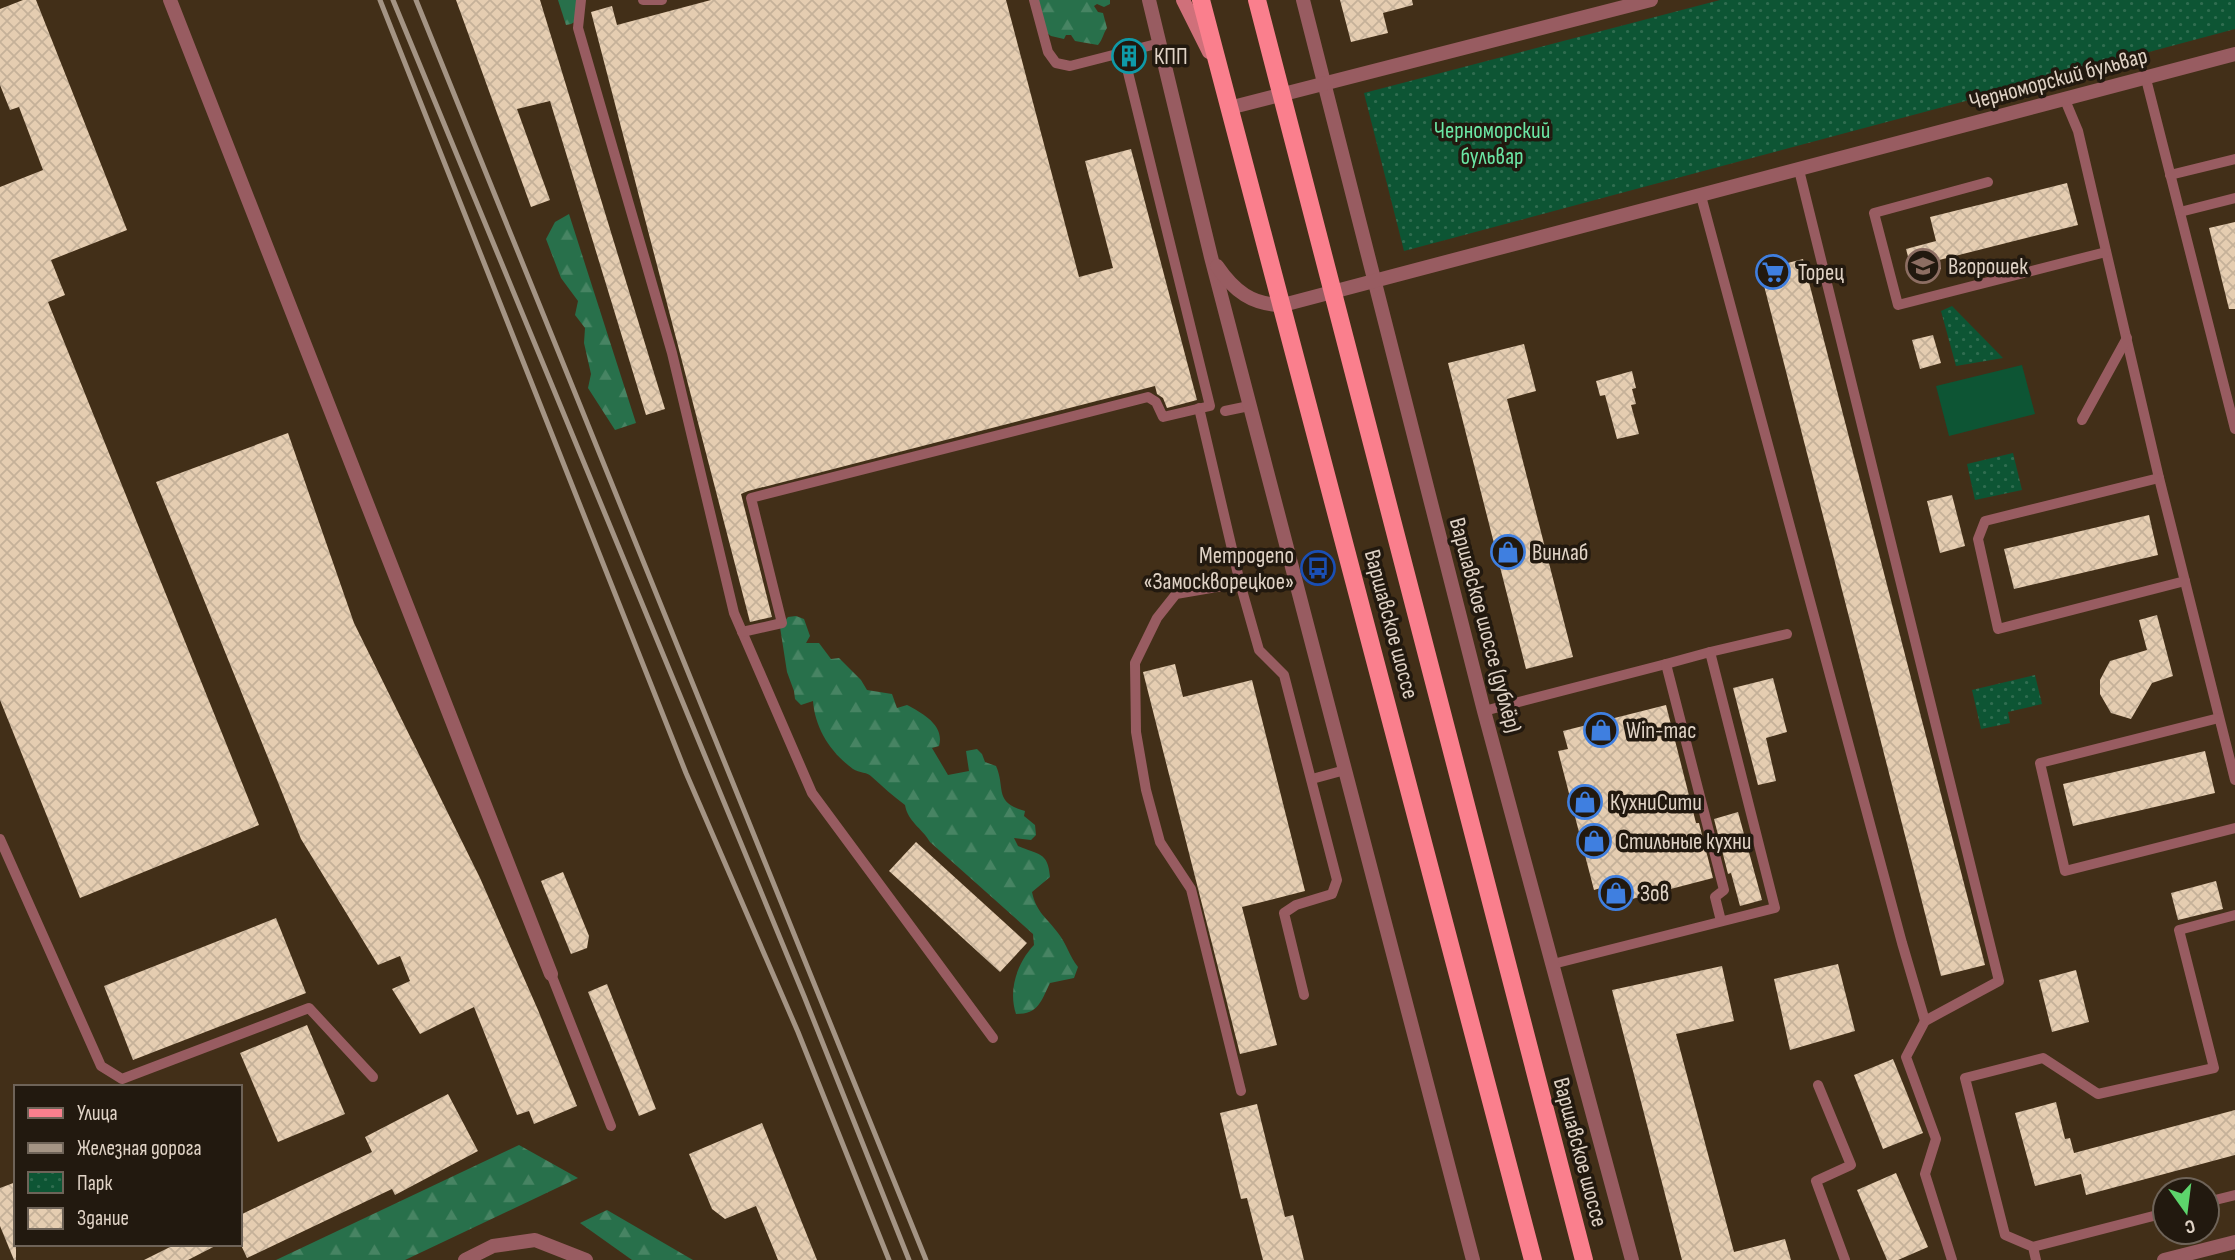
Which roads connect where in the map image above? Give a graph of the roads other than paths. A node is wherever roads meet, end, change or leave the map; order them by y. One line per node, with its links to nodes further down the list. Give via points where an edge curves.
1 (170, 0): 56 (street)
2 (581, 0): 42 (lane, via 578,28 672,353 734,613)
3 (643, 0): 4 (lane)
4 (662, 0)
5 (1034, 0): 13 (lane, via 1048,52 1056,63 1070,66)
6 (1149, 0): 12 (street)
7 (1183, 0): 15 (main road)
8 (1201, 0): 15 (main road, Варшавское шоссе)
9 (1256, 0): 18 (main road, Варшавское шоссе)
10 (1303, 0): 17 (street, Варшавское шоссе (дублёр))
11 (1651, 0): 17 (street)
12 (1160, 43): 13 (lane); 29 (street)
13 (1123, 52): 35 (lane, via 1210,406)
14 (2235, 54): 16 (street, Черноморский бульвар)
15 (1221, 77): 20 (main road, Варшавское шоссе)
16 (2146, 79): 19 (street, Черноморский бульвар); 23 (lane)
17 (1323, 83): 18 (street); 30 (street, Варшавское шоссе (дублёр))
18 (1281, 94): 20 (street); 31 (main road, Варшавское шоссе)
19 (2065, 100): 22 (street, Черноморский бульвар); 28 (lane, via 2078,131)
20 (1229, 108): 32 (main road, Варшавское шоссе)
21 (2235, 159): 23 (lane)
22 (1799, 170): 25 (street, Черноморский бульвар); 58 (lane, via 1999,981)
23 (2170, 175): 27 (lane)
24 (1988, 183): 28 (lane, via 1874,213 1898,305)
25 (1701, 196): 30 (street, Черноморский бульвар); 58 (lane)
26 (2235, 198): 27 (lane)
27 (2180, 212): 38 (lane)
28 (2106, 251): 33 (lane)
29 (1211, 257): 32 (street, via 1244,295 1264,305); 34 (street)
30 (1373, 282): 31 (street, Черноморский бульвар); 46 (street, Варшавское шоссе (дублёр))
31 (1331, 292): 32 (street, Черноморский бульвар); 71 (main road, Варшавское шоссе)
32 (1283, 305): 70 (main road, Варшавское шоссе)
33 (2127, 338): 37 (lane); 39 (lane)
34 (1249, 406): 36 (lane); 48 (street)
35 (1199, 408): 41 (lane); 42 (lane, via 1163,417 1148,397 751,498 782,623)
36 (1225, 411)
37 (2082, 420)
38 (2235, 429)
39 (2159, 478): 40 (lane); 40 (lane, via 1984,521 1978,539 1998,629)
40 (2185, 581): 47 (lane)
41 (1240, 583): 49 (lane, via 1259,650 1284,675); 62 (lane, via 1176,594 1157,618 1135,663 1136,732 1146,790 1160,842 1191,890)
42 (743, 632): 59 (lane, via 812,793)
43 (1787, 634): 44 (lane)
44 (1710, 652): 45 (lane); 54 (lane, via 1775,908 1752,908)
45 (1666, 664): 46 (lane); 54 (lane, via 1724,890 1715,897)
46 (1484, 711): 55 (street, Варшавское шоссе (дублёр))
47 (2219, 718): 50 (lane); 51 (lane, via 2040,763 2065,871)
48 (1345, 770): 49 (lane); 69 (street)
49 (1312, 779): 57 (lane, via 1337,880 1332,894 1284,913)
50 (2235, 780)
51 (2235, 828)
52 (0, 839): 60 (lane, via 101,1066 111,1073 122,1079 309,1008)
53 (2235, 915): 66 (lane, via 2179,930 2214,1068 2098,1094 2043,1058 1965,1078 2005,1235)
54 (1721, 922): 55 (lane)
55 (1553, 964): 72 (street, Варшавское шоссе (дублёр))
56 (551, 974): 63 (lane)
57 (1304, 995)
58 (1925, 1021): 74 (lane, via 1906,1056 1936,1139 1925,1174)
59 (993, 1038)
60 (373, 1077)
61 (1818, 1085): 73 (lane, via 1851,1165 1816,1181)
62 (1241, 1091)
63 (611, 1126)
64 (2151, 1217): 66 (lane)
65 (2234, 1244): 76 (street)
66 (2033, 1247): 75 (lane)
67 (465, 1260): 68 (street, via 493,1246 535,1240)
68 (586, 1260)
69 (1473, 1260)
70 (1533, 1260)
71 (1584, 1260)
72 (1632, 1260)
73 (1845, 1260)
74 (1952, 1260)
75 (2036, 1260)
76 (2164, 1260)

